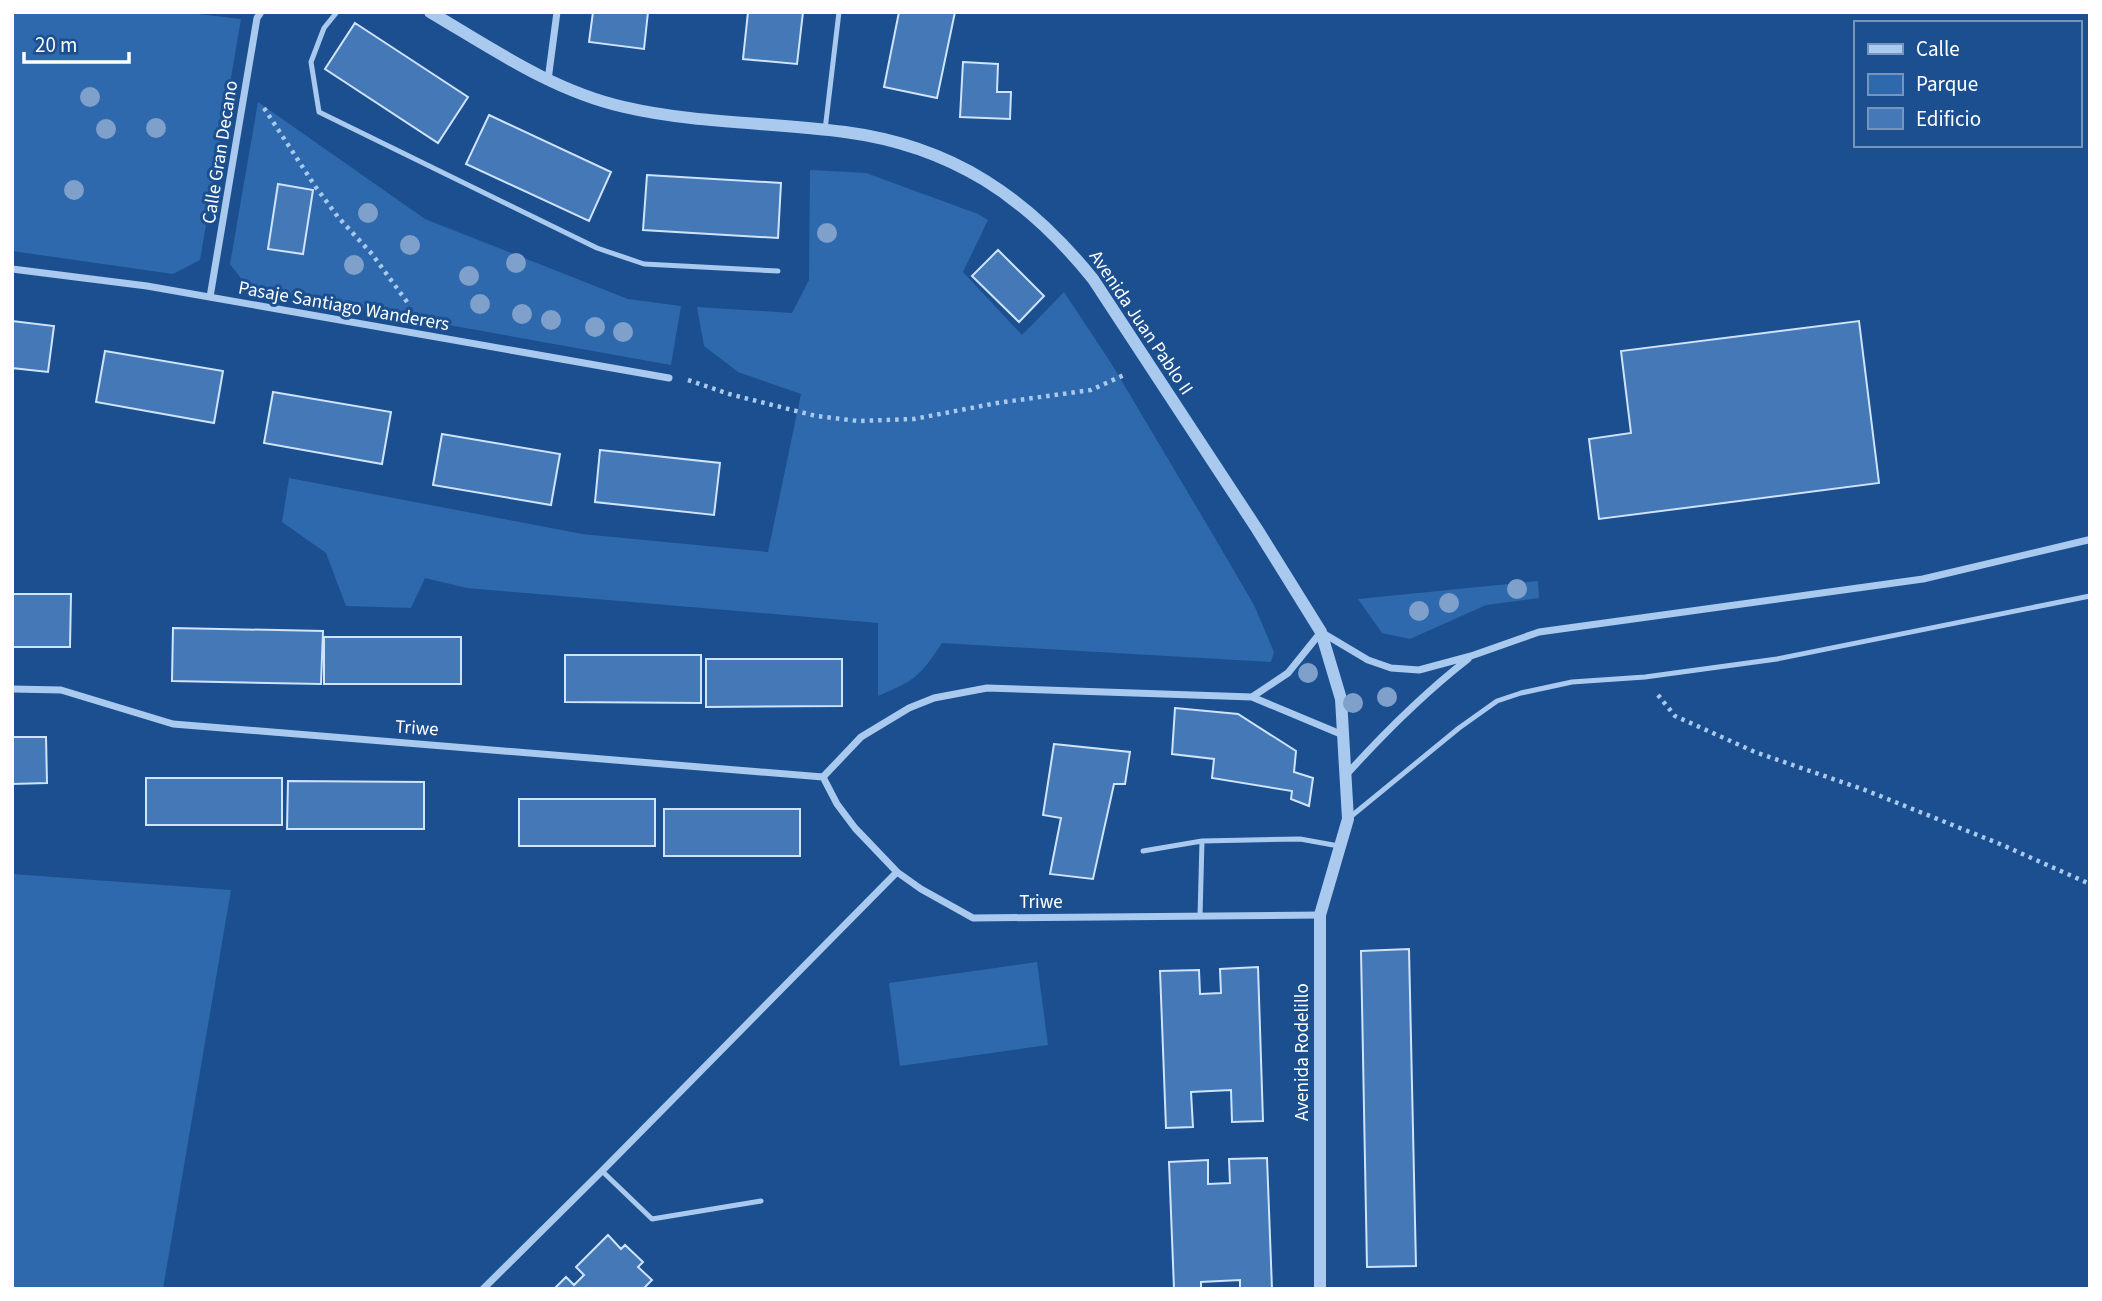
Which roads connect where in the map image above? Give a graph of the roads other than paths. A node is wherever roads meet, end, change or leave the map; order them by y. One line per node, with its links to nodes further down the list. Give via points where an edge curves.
1 (261, 12): 10 (street, Calle Gran Decano)
2 (337, 12): 9 (lane, via 324,27 312,62 319,112 597,248 643,264)
3 (430, 12): 6 (street, Avenida Juan Pablo II)
4 (557, 12): 6 (street)
5 (839, 12): 7 (lane)
6 (548, 81): 7 (street, Avenida Juan Pablo II, via 625,107 697,119)
7 (825, 130): 14 (street, Avenida Juan Pablo II, via 907,145 979,176 1041,221 1069,249 1093,279)
8 (12, 269): 10 (street, Pasaje Santiago Wanderers)
9 (778, 271)
10 (209, 297): 11 (street, Pasaje Santiago Wanderers)
11 (669, 378)
12 (2088, 540): 15 (street, via 1923,579 1558,628)
13 (2090, 596): 21 (lane, via 1777,659 1572,682 1521,693 1497,701)
14 (1321, 632): 15 (street, via 1391,668 1419,670); 17 (street, via 1289,673); 18 (street, Avenida Juan Pablo II, via 1340,699)
15 (1471, 656): 19 (street, via 1430,688)
16 (12, 689): 20 (street, Triwe, via 61,690 173,724)
17 (1252, 697): 18 (street); 20 (street, via 988,688 960,691 884,722)
18 (1343, 734): 19 (street, Avenida Juan Pablo II)
19 (1346, 774): 21 (street, Avenida Juan Pablo II)
20 (822, 777): 25 (street, Triwe, via 855,828)
21 (1348, 819): 23 (street, Avenida Rodelillo)
22 (1202, 841): 23 (lane, via 1300,839); 24 (lane); 27 (lane)
23 (1339, 846): 26 (street, Avenida Rodelillo)
24 (1143, 851)
25 (897, 872): 27 (street, Triwe, via 973,918); 28 (street)
26 (1320, 915): 27 (street, Triwe); 31 (street, Avenida Rodelillo)
27 (1200, 916)
28 (602, 1171): 29 (lane, via 652,1219); 30 (street)
29 (761, 1200)
30 (483, 1289)
31 (1320, 1289)

